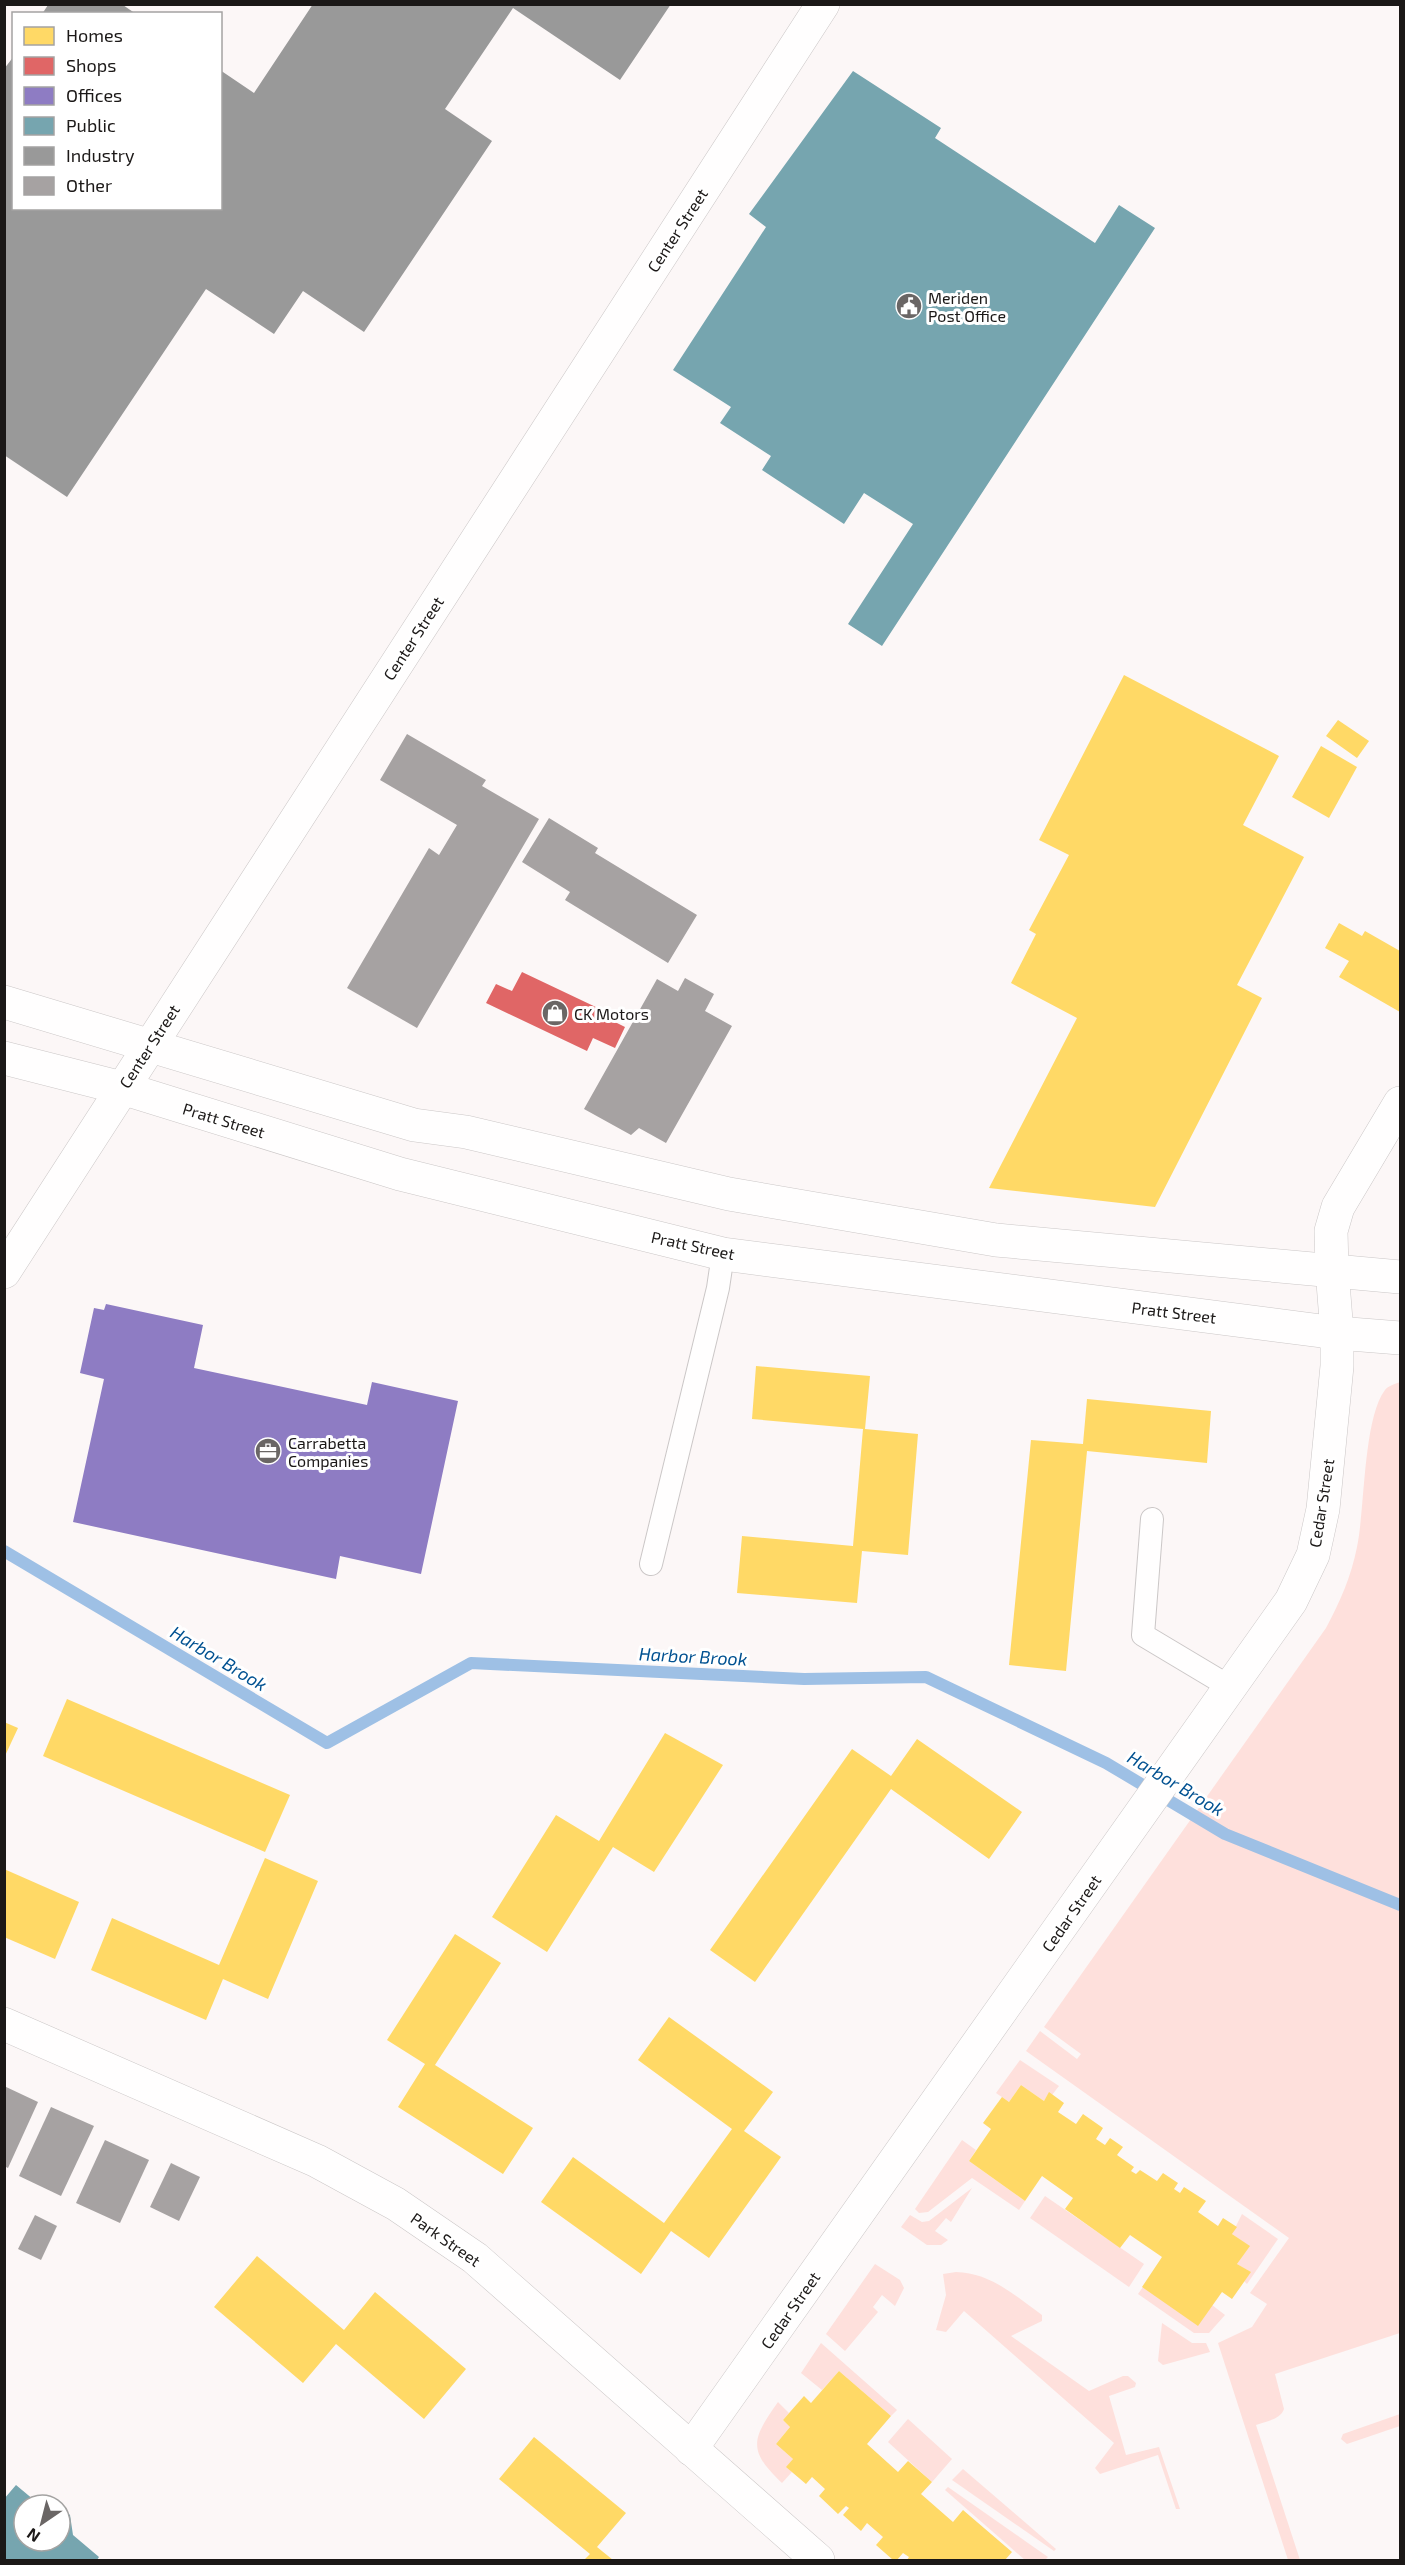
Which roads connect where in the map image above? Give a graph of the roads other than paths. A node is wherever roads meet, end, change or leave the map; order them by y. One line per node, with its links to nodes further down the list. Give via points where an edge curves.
1 (823, 4): 3 (street, Center Street)
2 (4, 1002): 3 (street)
3 (150, 1044): 5 (street, Center Street); 8 (street, via 414,1125 466,1132 729,1194 996,1240)
4 (4, 1058): 5 (street, Pratt Street)
5 (122, 1088): 7 (street, Pratt Street, via 400,1174); 9 (street, Center Street)
6 (1401, 1102): 8 (street, Cedar Street, via 1338,1207 1330,1231)
7 (723, 1254): 11 (street, Pratt Street); 14 (lane)
8 (1332, 1270): 10 (street); 11 (street, Cedar Street)
9 (4, 1272)
10 (1401, 1277)
11 (1337, 1333): 12 (street, Pratt Street); 15 (street, Cedar Street, via 1323,1509 1313,1555 1291,1601)
12 (1401, 1338)
13 (1152, 1519): 15 (lane, via 1143,1635)
14 (651, 1564)
15 (1230, 1687): 17 (street, Cedar Street)
16 (4, 2024): 17 (street, Park Street, via 317,2161 396,2204 475,2258)
17 (691, 2449): 18 (street, Park Street)
18 (818, 2560)

